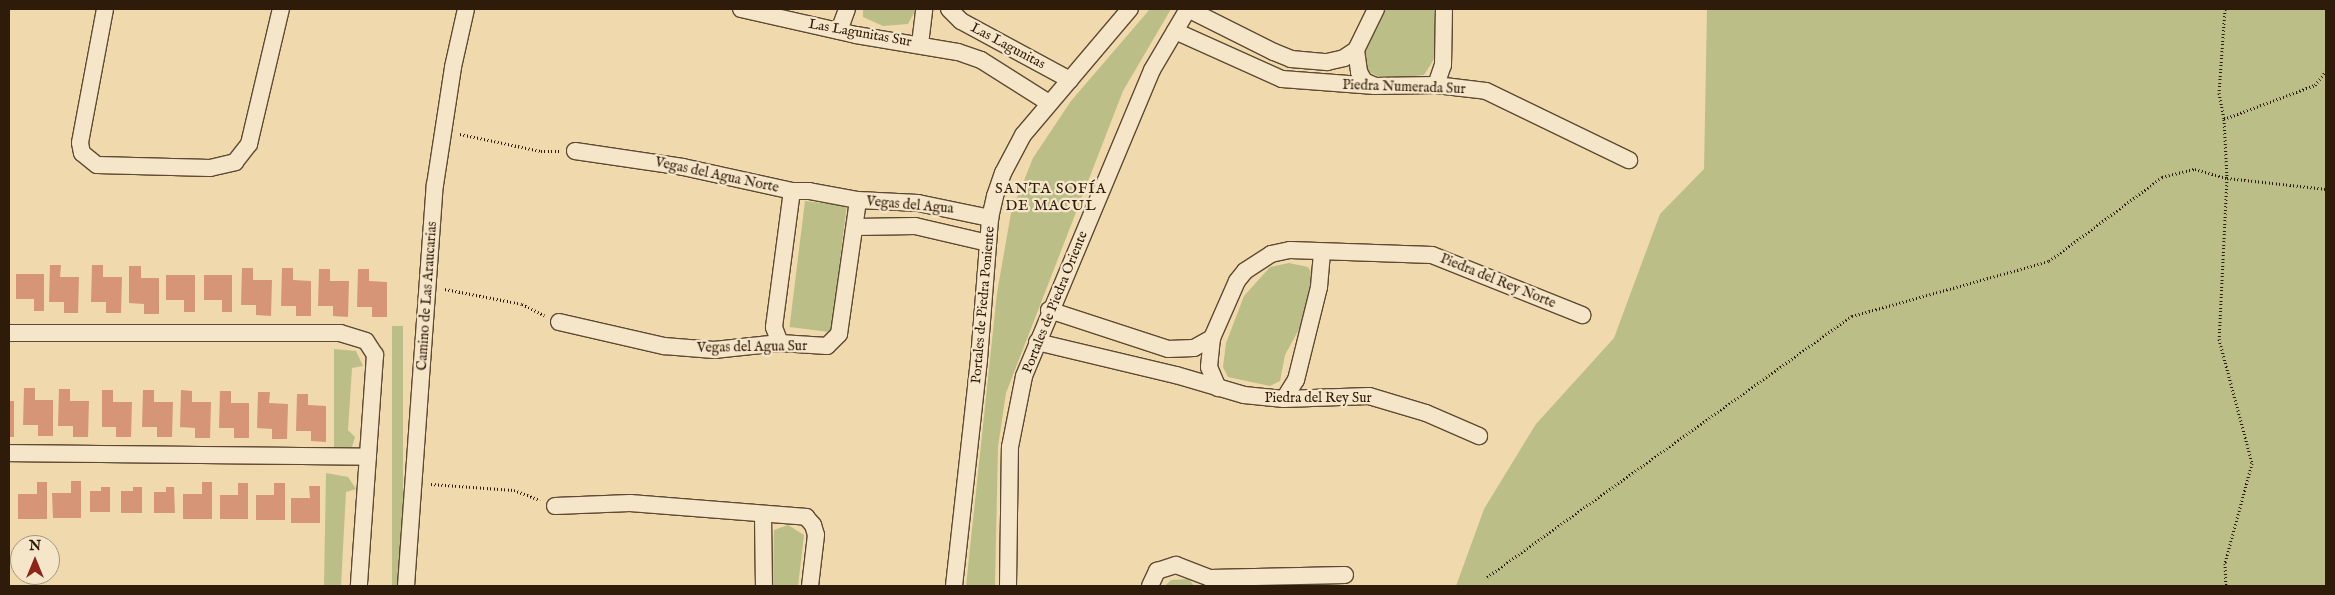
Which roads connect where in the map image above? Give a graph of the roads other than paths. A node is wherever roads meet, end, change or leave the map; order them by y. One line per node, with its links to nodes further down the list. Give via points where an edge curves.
1 (105, 9): 2 (street, via 80,143 82,153 97,165 210,168 235,162 249,144)
2 (280, 9)
3 (466, 9): 45 (street, Camino de Las Araucarias, via 453,67 435,185)
4 (741, 9): 12 (street, Las Lagunitas Sur)
5 (847, 9): 12 (street)
6 (924, 9): 14 (street)
7 (949, 9): 16 (street, Las Lagunitas, via 961,21)
8 (1130, 9): 16 (street, Portales de Piedra Poniente)
9 (1188, 9): 13 (street, Portales de Piedra Oriente); 15 (street, via 1291,59 1327,62 1344,58)
10 (1376, 9): 15 (street)
11 (1444, 9): 17 (street, via 1443,65)
12 (839, 31): 14 (street, Las Lagunitas Sur)
13 (1174, 31): 18 (street, Piedra Numerada Sur, via 1282,79); 28 (street, Portales de Piedra Oriente, via 1152,70)
14 (920, 44): 19 (street, Las Lagunitas, via 981,60)
15 (1356, 50): 18 (street, via 1359,72 1364,81)
16 (1070, 80): 19 (street, Portales de Piedra Poniente)
17 (1436, 85): 18 (street, Piedra Numerada Sur); 21 (street, Piedra Numerada Sur, via 1486,91 1506,98)
18 (1375, 86)
19 (1050, 103): 24 (street, Portales de Piedra Poniente, via 1013,152)
20 (575, 151): 22 (street, Vegas del Agua Norte, via 682,167)
21 (1629, 160)
22 (792, 191): 23 (street, Vegas del Agua Norte); 34 (street, via 774,328)
23 (858, 200): 24 (street, Vegas del Agua, via 918,203); 25 (street)
24 (990, 218): 26 (street, Portales de Piedra Poniente)
25 (856, 227): 26 (street, Vegas del Agua, via 916,226); 34 (street, Vegas del Agua Sur, via 839,334 827,346)
26 (988, 243): 48 (street, Portales de Piedra Poniente)
27 (1322, 252): 29 (street, Piedra del Rey Norte, via 1432,255); 32 (street, Piedra del Rey Norte, via 1290,250 1257,261 1237,280); 36 (street, via 1319,287 1296,380)
28 (1049, 310): 32 (street, via 1168,349 1194,348); 33 (street, Portales de Piedra Oriente)
29 (1582, 315)
30 (559, 322): 34 (street, Vegas del Agua Sur, via 664,346 714,350)
31 (9, 332): 39 (street, via 353,335 366,341 375,355)
32 (1212, 338): 35 (street, Piedra del Rey Norte, via 1209,367)
33 (1037, 342): 35 (street, Piedra del Rey Sur); 49 (street, Portales de Piedra Oriente, via 1024,376 1012,430)
34 (780, 343)
35 (1218, 388): 36 (street, Piedra del Rey Sur, via 1244,395)
36 (1284, 399): 37 (street, Piedra del Rey Sur, via 1369,396 1426,413)
37 (1479, 436)
38 (9, 453): 39 (street)
39 (368, 457): 44 (street)
40 (555, 506): 41 (street, via 630,503)
41 (764, 516): 46 (street); 47 (street, via 796,514 806,517 813,525 816,535)
42 (1345, 575): 43 (street)
43 (1210, 582): 50 (street, via 1176,565 1166,567 1152,577)
44 (359, 586)
45 (406, 586)
46 (764, 586)
47 (810, 586)
48 (954, 586)
49 (1008, 586)
50 (1150, 586)

